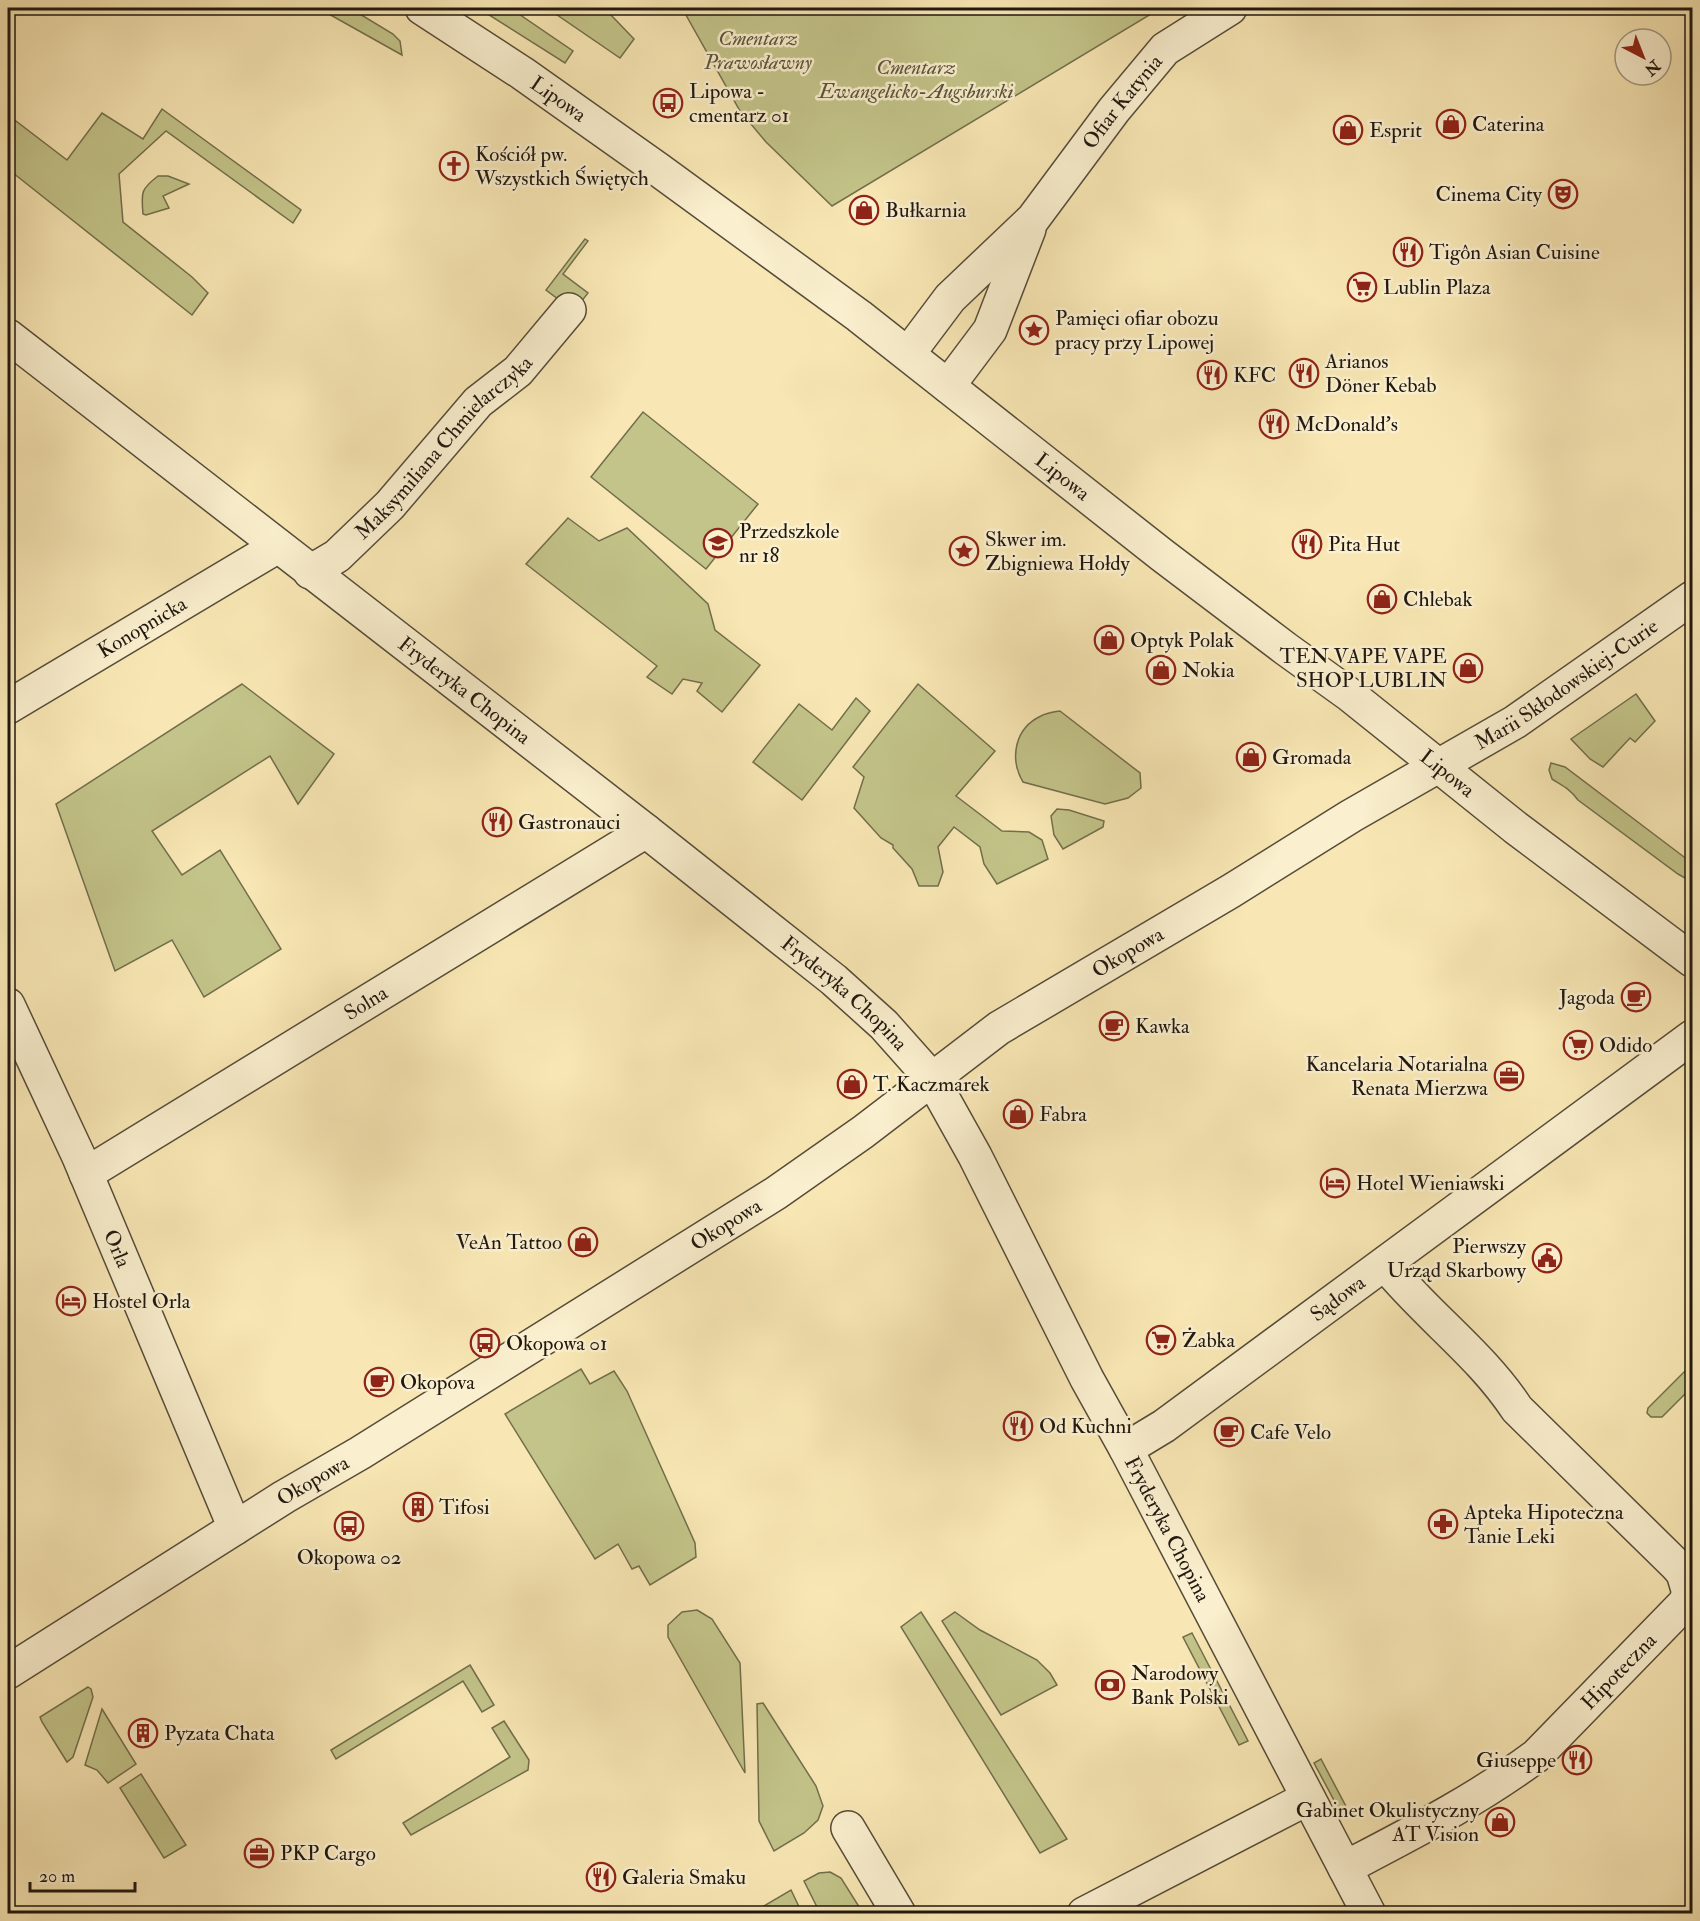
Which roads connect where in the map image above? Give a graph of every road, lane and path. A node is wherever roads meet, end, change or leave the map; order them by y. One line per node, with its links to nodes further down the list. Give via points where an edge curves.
1 (422, 8): 6 (street, Lipowa, via 659,170)
2 (1230, 8): 3 (street, Ofiar Katynia, via 1165,49 1114,110)
3 (1034, 219): 6 (street, Ofiar Katynia, via 950,298); 7 (street, Ofiar Katynia, via 990,330)
4 (569, 310): 9 (street, Maksymiliana Chmielarczyka, via 518,372 478,402 390,505 337,556)
5 (8, 336): 8 (street, Fryderyka Chopina)
6 (908, 354): 7 (street, Lipowa)
7 (948, 386): 12 (street, Lipowa, via 1162,555 1350,694)
8 (278, 546): 9 (street, Fryderyka Chopina); 11 (street, Konopnicka)
9 (310, 572): 13 (street, Fryderyka Chopina)
10 (1692, 598): 12 (street, Marii Skłodowskiej-Curie, via 1515,722)
11 (8, 707)
12 (1438, 767): 14 (street, Lipowa); 17 (street, Okopowa, via 999,1028)
13 (646, 831): 17 (street, Fryderyka Chopina, via 834,980 884,1025); 18 (street, Solna)
14 (1692, 960)
15 (8, 1005): 18 (street, Orla)
16 (1692, 1037): 19 (street, Sądowa)
17 (932, 1079): 20 (street, Fryderyka Chopina); 21 (street, Okopowa, via 776,1193)
18 (86, 1174): 21 (street, Orla)
19 (1385, 1264): 20 (street, Sądowa, via 1164,1426); 25 (street, Hipoteczna, via 1501,1385 1517,1409 1676,1565 1689,1593 1685,1603 1536,1756)
20 (1126, 1449): 23 (street, Fryderyka Chopina)
21 (235, 1528): 22 (street, Okopowa)
22 (8, 1672)
23 (1308, 1798): 25 (street, Fryderyka Chopina); 27 (street)
24 (848, 1828): 26 (street)
25 (1345, 1868): 28 (street, Fryderyka Chopina)
26 (899, 1914)
27 (1084, 1914)
28 (1369, 1914)

